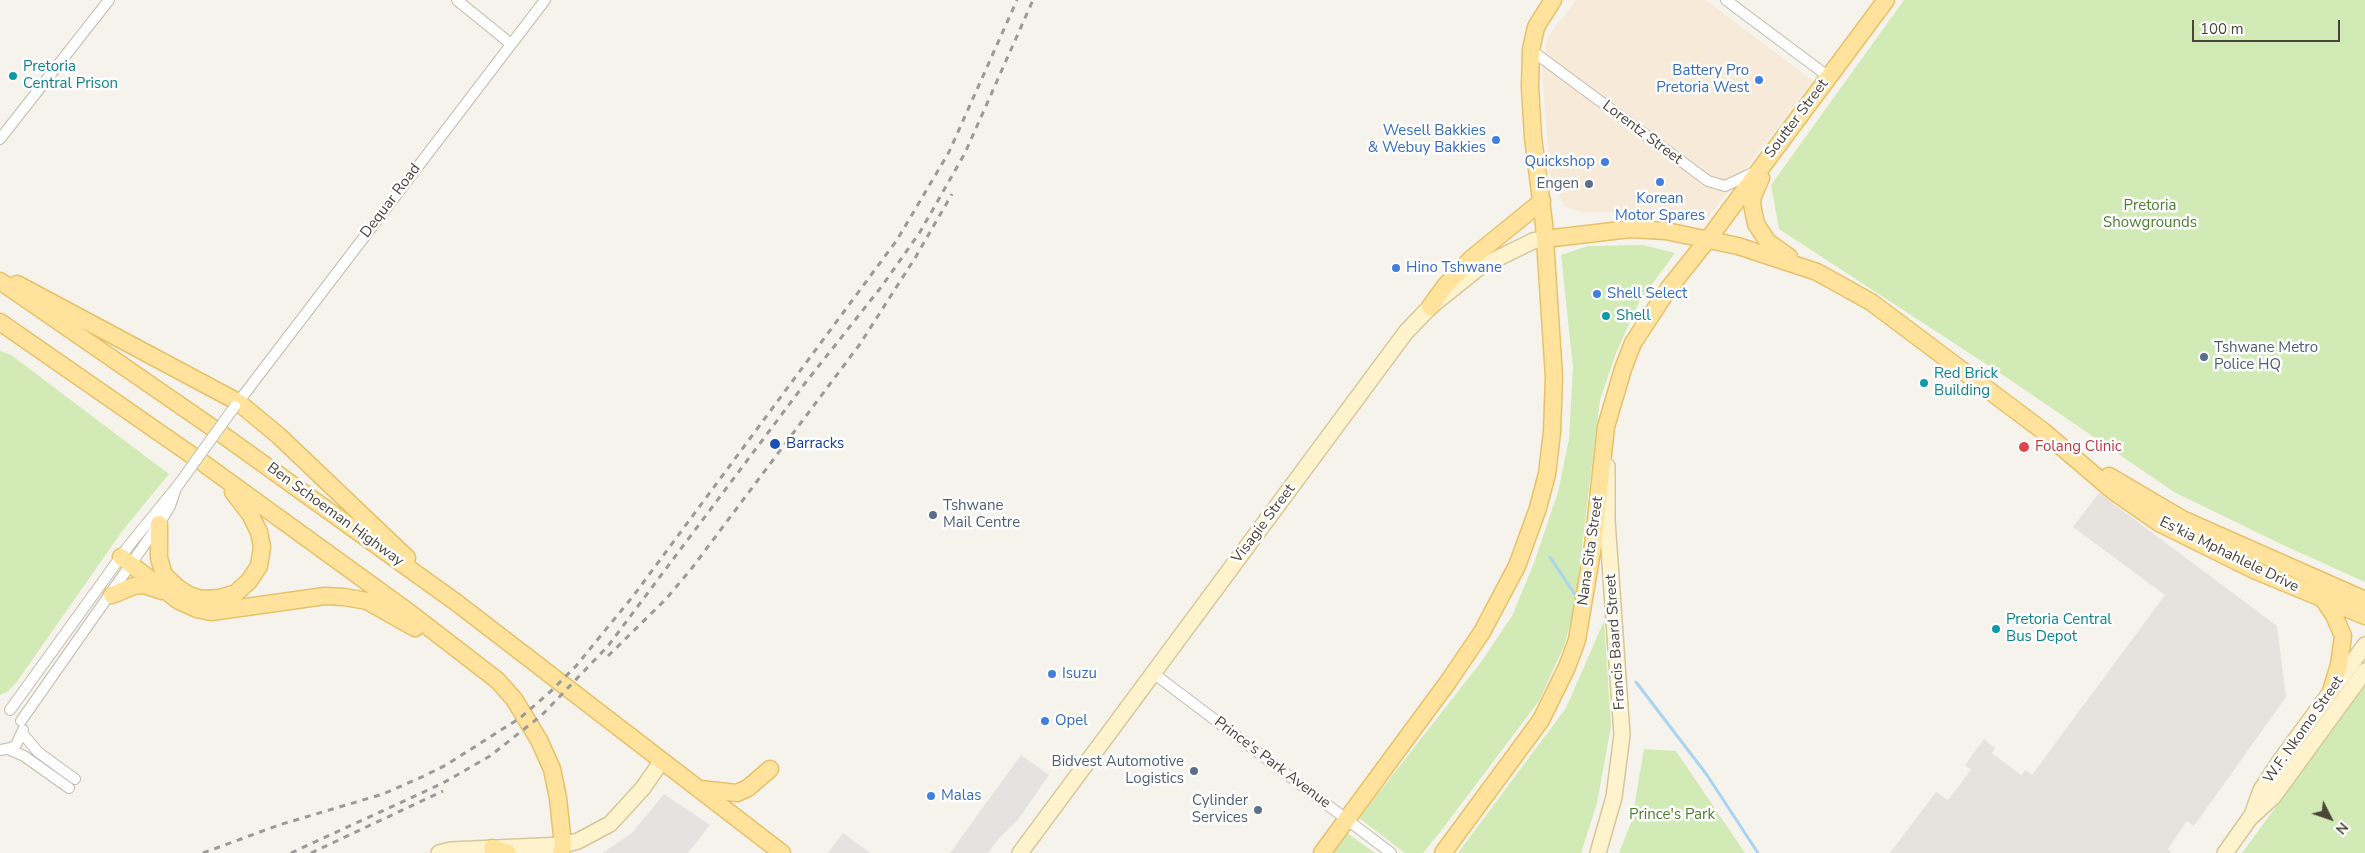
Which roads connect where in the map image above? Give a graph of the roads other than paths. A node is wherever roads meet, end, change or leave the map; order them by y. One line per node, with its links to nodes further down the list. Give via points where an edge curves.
1 (109, 0): 10 (street)
2 (458, 0): 7 (street)
3 (545, 0): 7 (street, Dequar Road)
4 (1553, 0): 8 (main road, via 1536,27)
5 (1726, 0): 9 (street)
6 (1886, 0): 9 (main road, Soutter Street)
7 (511, 44): 23 (street, Dequar Road)
8 (1531, 50): 12 (street, Lorentz Street, via 1708,182 1725,186); 13 (main road, via 1533,137)
9 (1828, 77): 11 (main road, Soutter Street)
10 (0, 138)
11 (1783, 139): 12 (main road, Soutter Street); 16 (main road, via 1755,190 1754,218 1774,248)
12 (1760, 169): 15 (main road, Soutter Street)
13 (1542, 201): 14 (main road); 19 (main road, via 1477,253)
14 (1545, 238): 15 (main road, Es'kia Mphahlele Drive, via 1630,229); 19 (street, Visagie Street, via 1480,267); 50 (main road, via 1554,377 1552,432 1547,474 1526,547 1482,632)
15 (1709, 238): 16 (main road, Es'kia Mphahlele Drive); 24 (main road, Nana Sita Street, via 1669,288 1633,343)
16 (1817, 272): 25 (main road, Es'kia Mphahlele Drive, via 1871,302)
17 (0, 276): 23 (main road, via 36,292)
18 (0, 281): 32 (main road, Ben Schoeman Highway, via 223,435)
19 (1430, 307): 39 (street, Visagie Street, via 1406,332)
20 (0, 322): 22 (main road)
21 (0, 335): 22 (main road)
22 (46, 353): 26 (main road)
23 (237, 404): 27 (street, Dequar Road, bridge); 32 (main road, via 280,436)
24 (1606, 427): 59 (main road, Nana Sita Street, via 1592,556 1577,640 1567,668 1541,720); 60 (street, Francis Baard Street, via 1607,520 1622,736 1614,797)
25 (2043, 431): 34 (main road, Es'kia Mphahlele Drive, via 2096,478 2159,523 2254,570); 35 (main road, via 2165,510)
26 (203, 463): 30 (main road, via 229,486 250,514 262,547 259,566 243,588 220,598 202,599 188,595); 40 (main road)
27 (177, 486): 28 (street); 29 (street)
28 (159, 524): 29 (street); 30 (main road, via 157,547)
29 (129, 556): 30 (main road); 31 (main road); 33 (street); 42 (street)
30 (164, 574)
31 (167, 592): 33 (main road, via 144,585); 40 (main road, via 185,604 211,612 325,596 366,602 419,630)
32 (442, 593): 46 (main road, Ben Schoeman Highway)
33 (112, 594): 43 (street)
34 (2323, 599): 36 (main road, Es'kia Mphahlele Drive); 41 (main road, via 2343,636)
35 (2365, 600)
36 (2365, 616)
37 (2365, 645): 41 (street, W.F. Nkomo Street)
38 (2365, 671): 49 (street, W.F. Nkomo Street, via 2273,797)
39 (1153, 674): 50 (street, Prince's Park Avenue); 56 (street, Visagie Street)
40 (497, 680): 52 (main road, via 514,699 552,769)
41 (2331, 691): 49 (street, W.F. Nkomo Street, via 2261,790)
42 (5, 710): 43 (street)
43 (22, 721): 44 (street)
44 (22, 734): 45 (street, via 16,745); 45 (street, via 72,783 24,756)
45 (4, 749)
46 (661, 762): 48 (main road, Ben Schoeman Highway); 52 (street, via 643,788 610,824)
47 (770, 768): 48 (main road, via 748,788 736,793)
48 (698, 789): 55 (main road, Ben Schoeman Highway)
49 (2250, 818): 61 (street, W.F. Nkomo Street)
50 (1346, 820): 57 (main road); 58 (street, Prince's Park Avenue)
51 (492, 848): 52 (street); 53 (street); 54 (main road)
52 (562, 849)
53 (439, 853)
54 (508, 853)
55 (782, 853)
56 (1020, 853)
57 (1322, 853)
58 (1391, 853)
59 (1443, 853)
60 (1598, 853)
61 (2224, 853)

